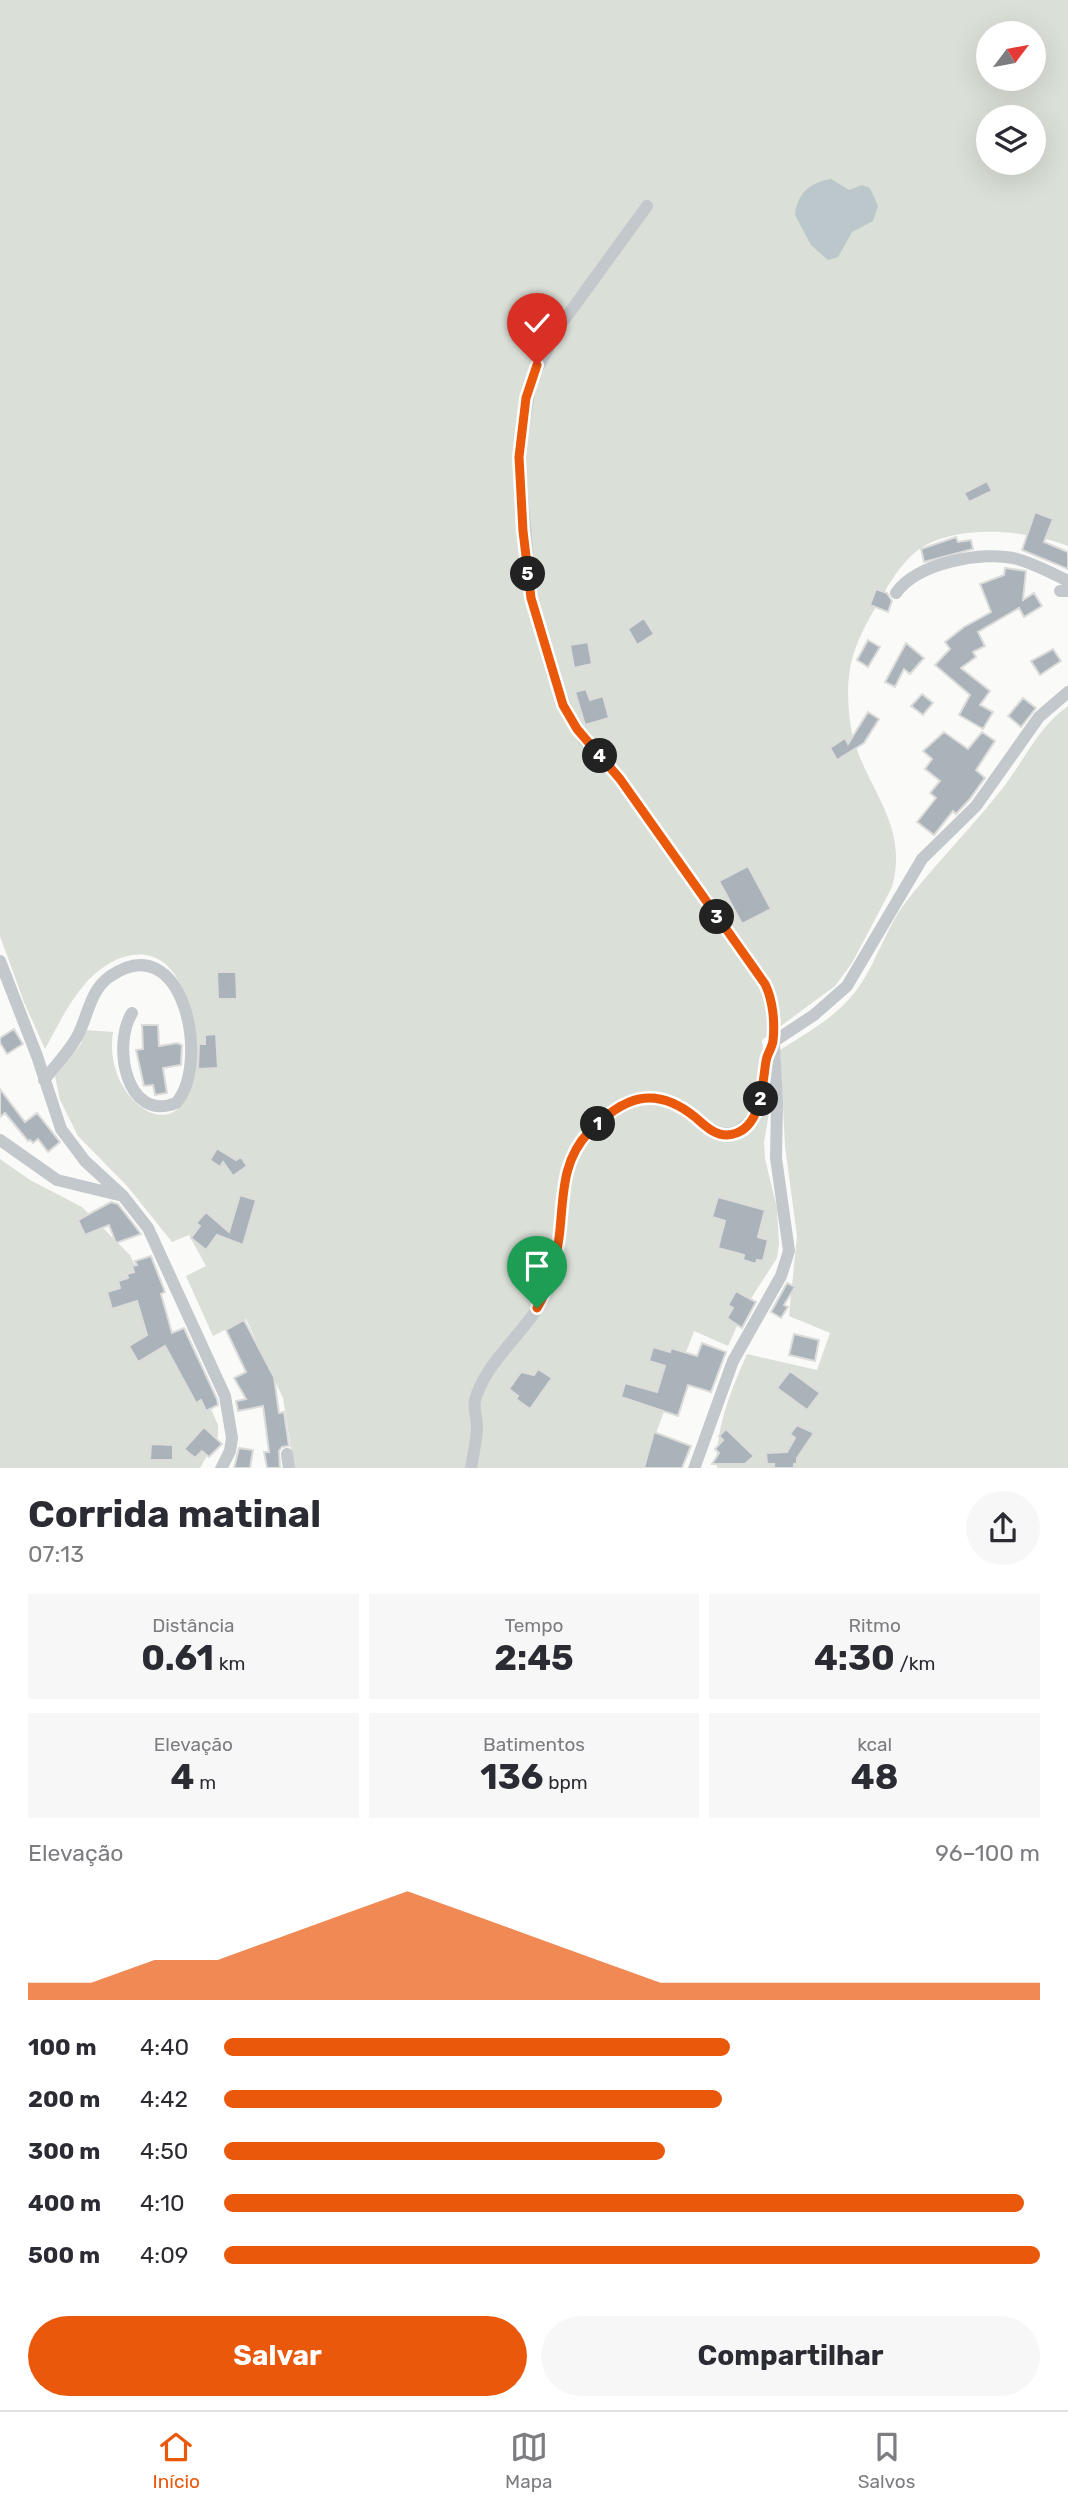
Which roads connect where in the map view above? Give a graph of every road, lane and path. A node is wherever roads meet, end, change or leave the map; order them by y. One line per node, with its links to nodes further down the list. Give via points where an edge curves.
1 (648, 206): 7 (street, via 562,323 531,380 519,457 531,598 569,718 620,779 765,984 771,999)
2 (1065, 588): 3 (street, via 1016,558 993,557 926,569 906,580)
3 (896, 593)
4 (1068, 692): 7 (street, via 1039,716 976,806 922,859 847,986)
5 (0, 961): 8 (street)
6 (132, 1013): 8 (street, via 124,1031 122,1056 133,1087 148,1104 176,1103 187,1085 187,1024 173,981 149,965 119,971 102,983 76,1038)
7 (773, 1042): 14 (street, via 766,1057 760,1105 734,1133 717,1133 682,1107 652,1096 623,1105 579,1144 566,1171 559,1240 547,1290 474,1402 477,1426); 15 (street, via 776,1158 789,1251 781,1276 733,1362)
8 (44, 1080): 10 (street, via 68,1140)
9 (0, 1140): 10 (street, via 57,1180)
10 (123, 1196): 12 (street, via 148,1228 225,1396 232,1438)
11 (287, 1454): 13 (street)
12 (221, 1468)
13 (289, 1468)
14 (471, 1468)
15 (694, 1468)

